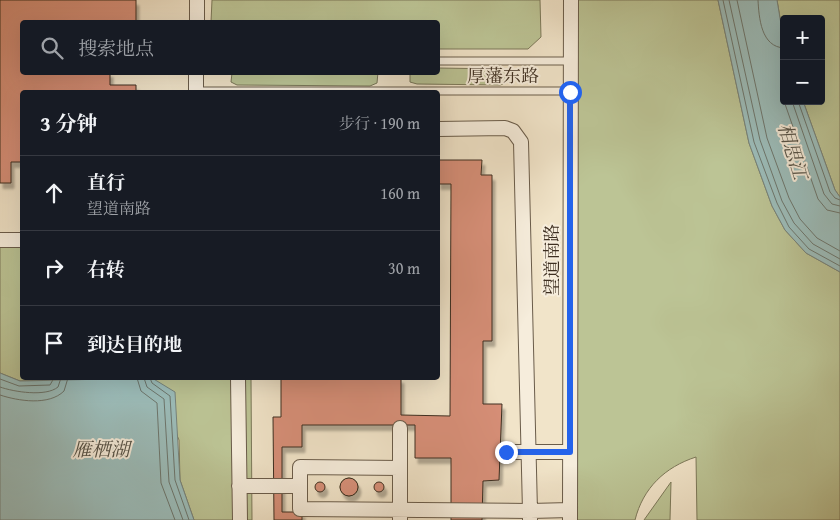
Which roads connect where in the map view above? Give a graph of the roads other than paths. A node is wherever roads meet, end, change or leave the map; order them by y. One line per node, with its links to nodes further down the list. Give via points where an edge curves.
1 (197, 0): 3 (street)
2 (570, 0): 5 (street, 望道南路)
3 (196, 20)
4 (440, 61): 5 (lane, 厚藩东路)
5 (570, 61): 9 (street, 望道南路)
6 (196, 75): 7 (street)
7 (196, 90)
8 (440, 92): 9 (lane, 厚藩东路)
9 (570, 92): 17 (street, 望道南路)
10 (440, 129): 16 (street, via 505,128 513,131 521,142)
11 (0, 240): 12 (street)
12 (20, 240)
13 (238, 380): 19 (street)
14 (400, 428): 18 (street)
15 (506, 452): 16 (street)
16 (530, 452): 17 (street); 23 (street)
17 (570, 452): 24 (street, 望道南路)
18 (400, 468): 21 (street, via 300,467 300,509); 22 (street)
19 (239, 486): 20 (street); 25 (street)
20 (300, 486)
21 (329, 515): 22 (street)
22 (400, 515): 23 (street)
23 (530, 515): 24 (street)
24 (570, 515)
25 (240, 520)

